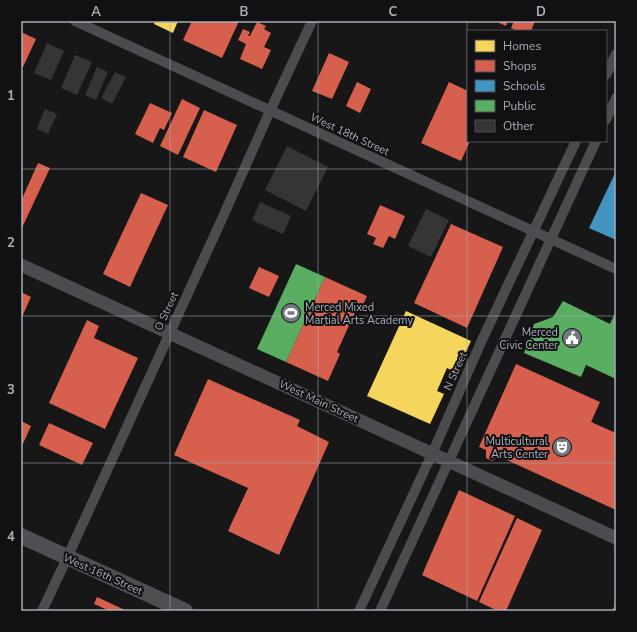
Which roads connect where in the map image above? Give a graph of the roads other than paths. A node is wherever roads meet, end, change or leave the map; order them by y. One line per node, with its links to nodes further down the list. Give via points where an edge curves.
1 (75, 21): 6 (street, West 18th Street)
2 (312, 21): 6 (street, O Street)
3 (616, 54): 4 (street)
4 (607, 73)
5 (616, 98): 7 (street)
6 (270, 111): 10 (street, West 18th Street); 14 (street, O Street)
7 (607, 118)
8 (576, 142): 10 (street, N Street)
9 (596, 142): 11 (street)
10 (533, 231): 11 (street, West 18th Street); 15 (street, N Street)
11 (551, 239): 13 (street, West 18th Street); 16 (street)
12 (21, 265): 14 (street, West Main Street)
13 (616, 269)
14 (169, 333): 15 (street, West Main Street); 19 (street, O Street)
15 (432, 454): 16 (street, West Main Street); 22 (street, N Street)
16 (449, 462): 18 (street, West Main Street); 23 (street)
17 (21, 536): 19 (main road, West 16th Street)
18 (616, 538)
19 (67, 558): 20 (street, O Street); 21 (main road, West 16th Street)
20 (42, 611)
21 (185, 611)
22 (359, 611)
23 (380, 611)

